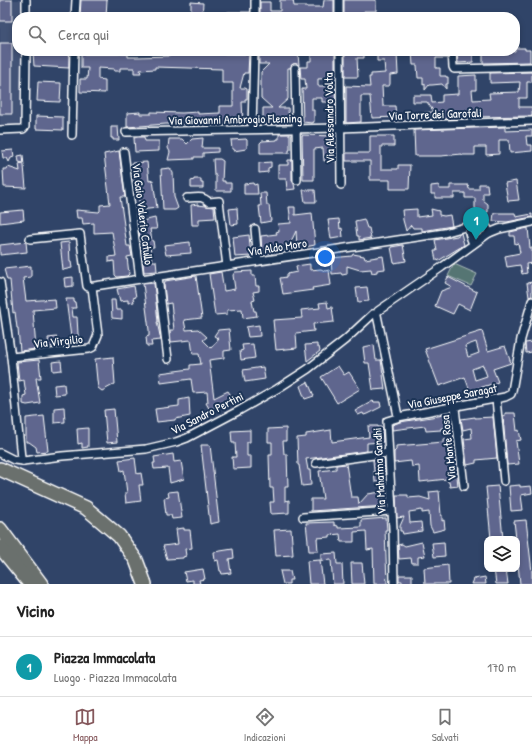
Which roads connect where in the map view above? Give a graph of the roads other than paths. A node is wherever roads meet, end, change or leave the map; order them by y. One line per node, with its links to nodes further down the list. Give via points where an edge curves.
1 (26, 0): 5 (street)
2 (76, 0): 6 (street)
3 (255, 0): 7 (street)
4 (339, 0): 8 (street)
5 (26, 12)
6 (75, 12)
7 (254, 12)
8 (339, 12)
9 (26, 56): 20 (street, via 25,127)
10 (74, 56): 22 (street)
11 (254, 56): 18 (street)
12 (340, 56): 17 (street, Via Alessandro Volta)
13 (452, 56): 14 (street, via 455,69)
14 (532, 66)
15 (295, 68): 19 (street)
16 (532, 121): 17 (street, Via Torre dei Garofali)
17 (340, 128): 19 (street, Via Giovanni Ambrogio Fleming); 25 (street, Via Alessandro Volta)
18 (252, 129): 19 (street, Via Giovanni Ambrogio Fleming); 21 (street, Via Giovanni Ambrogio Fleming)
19 (296, 129): 24 (street)
20 (0, 130)
21 (128, 132)
22 (72, 136)
23 (124, 152): 38 (street, Via Gaio Valerio Catullo)
24 (297, 180)
25 (341, 185)
26 (187, 198): 36 (street, via 201,197 209,202 219,201)
27 (532, 222): 30 (street)
28 (486, 225): 29 (street, Via Aldo Moro, via 478,223); 30 (street, Via Aldo Moro); 32 (street)
29 (468, 227): 34 (street); 35 (street, Via Aldo Moro, via 444,233)
30 (506, 227): 32 (street)
31 (255, 229): 35 (street)
32 (489, 233): 34 (street, Via Sandro Pertini)
33 (30, 239): 40 (street, via 80,234 87,287)
34 (474, 242): 42 (street, Via Sandro Pertini)
35 (258, 261): 36 (street, Via Aldo Moro)
36 (227, 266): 37 (street, Via Aldo Moro)
37 (158, 276): 38 (street, Via Aldo Moro); 44 (street)
38 (140, 279): 40 (street, Via Aldo Moro)
39 (0, 282): 43 (street)
40 (92, 287): 43 (street, Via Virgilio, via 98,335 93,347)
41 (532, 301): 45 (street, Via Giuseppe Saragat, via 521,339 512,391)
42 (376, 315): 47 (street, Via Mahatma Gandhi); 50 (street, Via Sandro Pertini, via 308,369 187,438 146,449)
43 (11, 357): 50 (street)
44 (168, 359)
45 (496, 399): 46 (street, Via Giuseppe Saragat); 53 (street)
46 (455, 408): 47 (street, Via Giuseppe Saragat); 54 (street, Via Monte Rosa)
47 (398, 418): 49 (street, Via Mahatma Gandhi, via 387,421)
48 (0, 453): 50 (street, via 14,460)
49 (388, 453): 51 (street); 55 (street, Via Mahatma Gandhi)
50 (23, 461)
51 (316, 462)
52 (0, 469): 61 (highway, via 86,508 119,536 136,560)
53 (504, 481)
54 (464, 486)
55 (392, 511): 56 (street); 62 (street, Via Mahatma Gandhi)
56 (302, 517)
57 (0, 529): 60 (highway)
58 (0, 547): 59 (highway)
59 (27, 581)
60 (42, 584)
61 (145, 584)
62 (394, 584)

